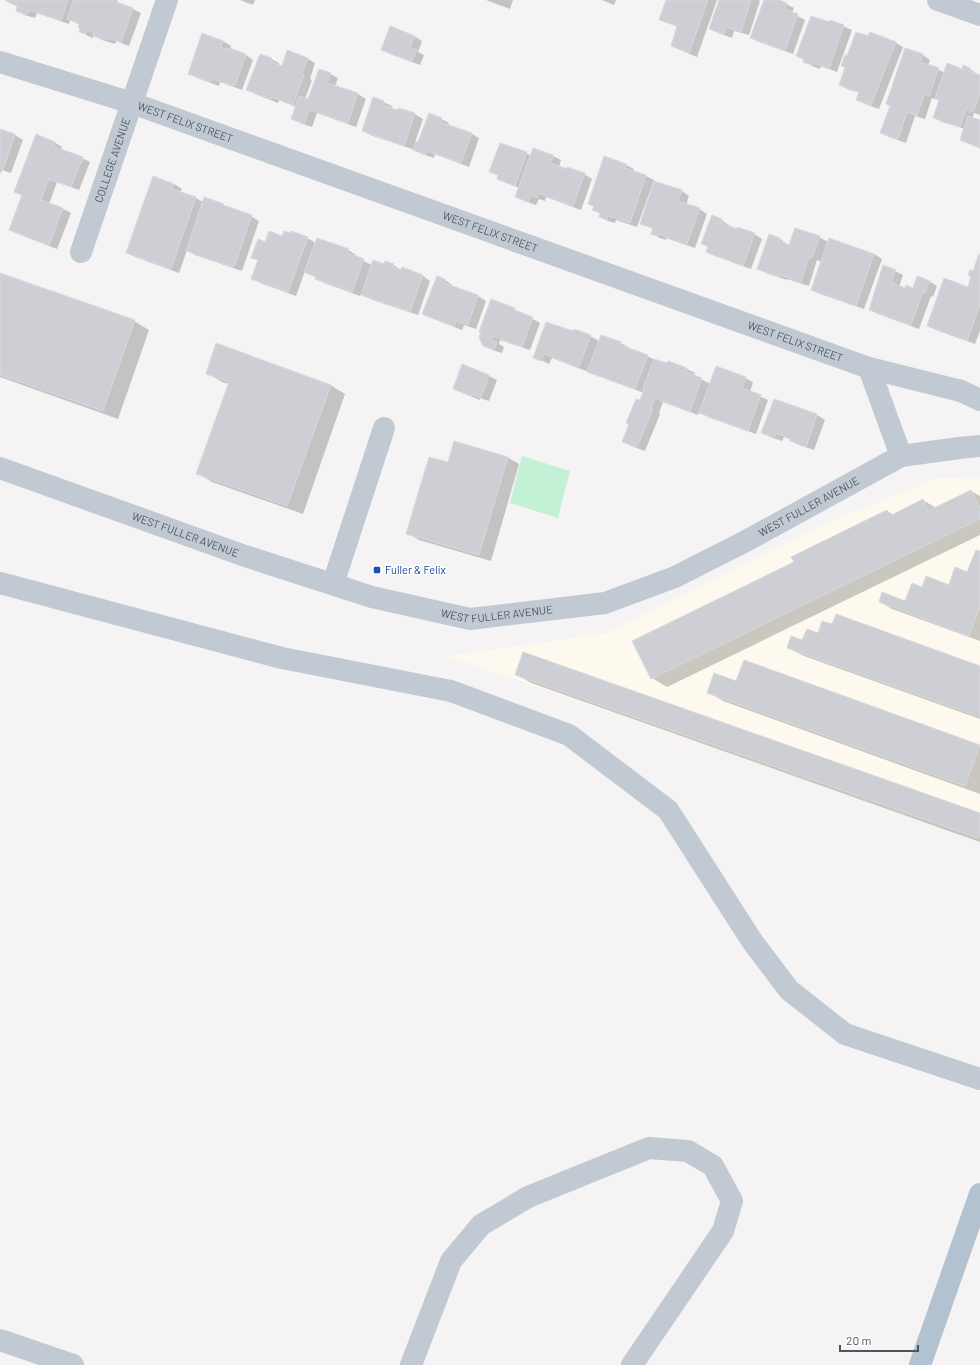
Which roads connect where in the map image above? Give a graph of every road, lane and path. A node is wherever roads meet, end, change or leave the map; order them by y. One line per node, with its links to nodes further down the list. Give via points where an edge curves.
1 (167, 0): 5 (street, COLLEGE AVENUE)
2 (938, 0): 3 (street)
3 (980, 15)
4 (0, 62): 5 (street, WEST FELIX STREET)
5 (132, 103): 6 (street, COLLEGE AVENUE); 7 (street, WEST FELIX STREET)
6 (81, 252)
7 (869, 368): 8 (street, WEST FELIX STREET, via 960,391); 11 (street)
8 (980, 400)
9 (384, 428): 14 (street)
10 (980, 446): 11 (street, WEST FULLER AVENUE)
11 (901, 456): 14 (street, WEST FULLER AVENUE, via 675,577 605,603 470,619 372,597)
12 (0, 468): 14 (street, WEST FULLER AVENUE, via 245,556)
13 (0, 583): 15 (street, via 282,658 451,691 569,735 668,810 752,941 789,990 845,1034)
14 (332, 584)
15 (980, 1079)
16 (980, 1194): 21 (main road)
17 (0, 1340): 18 (street)
18 (73, 1365)
19 (411, 1365): 20 (street, via 451,1261 481,1224 528,1197 649,1148 688,1150 713,1166 732,1201 723,1231)
20 (632, 1365)
21 (920, 1365)

